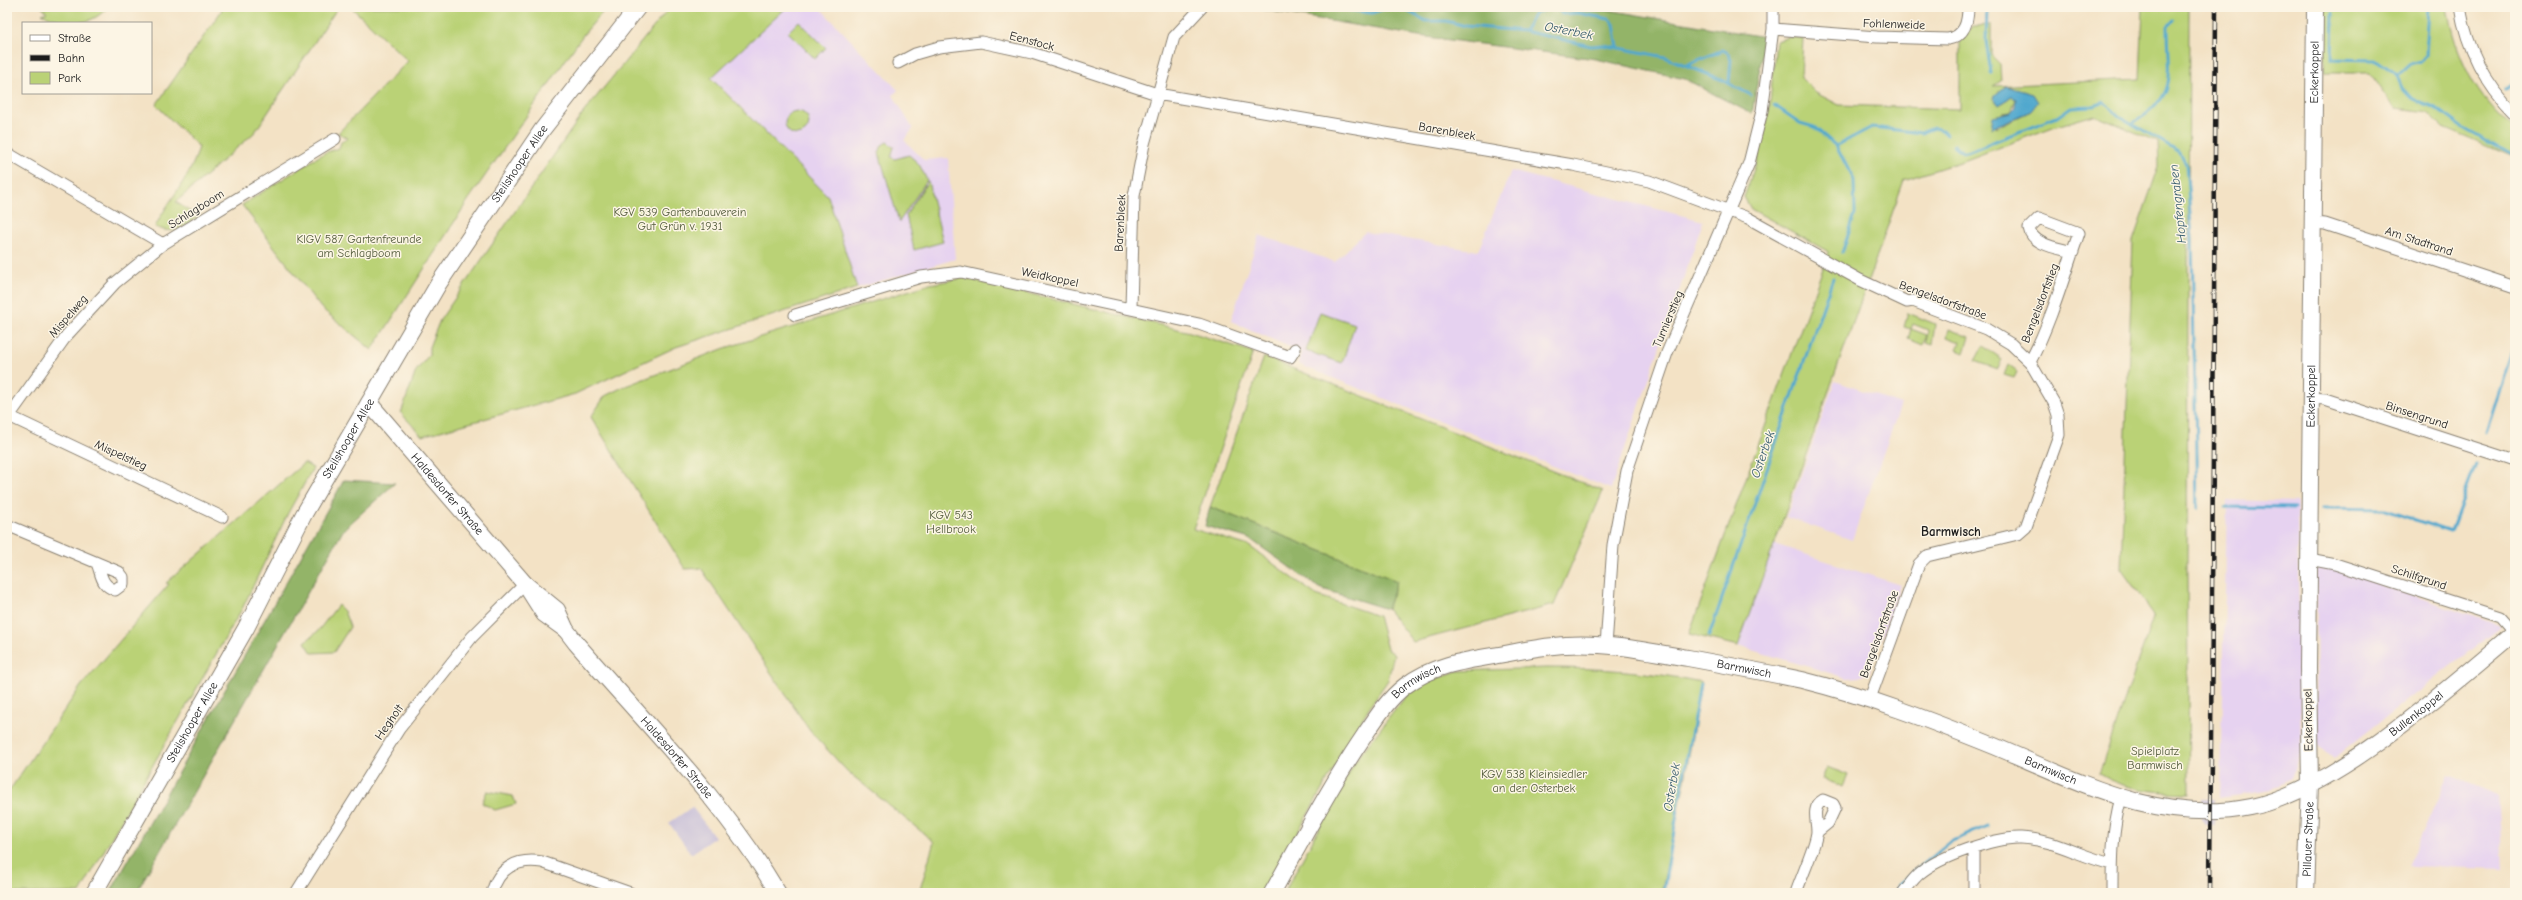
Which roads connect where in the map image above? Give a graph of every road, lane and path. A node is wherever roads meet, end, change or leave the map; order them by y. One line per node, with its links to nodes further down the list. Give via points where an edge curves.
1 (638, 7): 23 (street, Steilshooper Allee, via 576,85 514,170 439,284)
2 (1202, 7): 9 (street, Barenbleek, via 1174,37)
3 (1773, 7): 7 (street, Turnierstieg)
4 (1968, 7): 7 (street, Fohlenweide, via 1964,30 1956,37 1948,39 1876,37)
5 (2315, 7): 14 (street, Eckerkoppel)
6 (2460, 7): 10 (street, via 2467,40 2481,73)
7 (1773, 29): 13 (street, Turnierstieg, via 1762,111 1748,162)
8 (898, 63): 9 (street, Eenstock, via 915,54 939,47 980,42 1032,53)
9 (1157, 94): 13 (street, Barenbleek, via 1649,180); 18 (street, Barenbleek, via 1134,196)
10 (2515, 114)
11 (335, 139): 15 (street, Schlagboom)
12 (7, 153): 15 (street, Schlagboom)
13 (1729, 210): 21 (street, Bengelsdorfstraße, via 1900,299 1913,301 1986,329 2011,344); 32 (street, Turnierstieg, via 1667,353 1627,471 1613,545)
14 (2314, 223): 17 (street, Am Stadtrand, via 2325,224); 22 (street, Eckerkoppel)
15 (164, 244): 24 (street, Mispelweg, via 115,283 84,316 44,364)
16 (2072, 252): 21 (street, Bengelsdorfstieg, via 2041,341)
17 (2515, 287)
18 (1131, 308): 19 (street, Weidkoppel, via 961,272 921,277); 20 (street, Weidkoppel, via 1199,324 1290,357)
19 (795, 315)
20 (1294, 349)
21 (2030, 362): 33 (street, Bengelsdorfstraße, via 2058,414 2059,435 2026,527 2018,534 1927,556 1920,564)
22 (2311, 398): 25 (street, Binsengrund, via 2325,399); 28 (street, Eckerkoppel)
23 (369, 403): 30 (street, Haldesdorfer Straße); 39 (street, Steilshooper Allee, via 304,514 246,628)
24 (8, 417): 26 (street, Mispelstieg)
25 (2515, 461)
26 (222, 517)
27 (7, 525): 29 (street)
28 (2309, 559): 31 (street, Schilfgrund, via 2335,564 2500,617); 34 (street, Eckerkoppel)
29 (98, 563)
30 (525, 584): 40 (street, Hegholt, via 472,637 399,729); 43 (street, Haldesdorfer Straße, via 539,609 547,618 566,630 696,778 744,841)
31 (2514, 633): 34 (street, Bullenkoppel, via 2361,754)
32 (1606, 646): 33 (street, Barmwisch, via 1735,666 1805,681); 44 (street, Barmwisch, via 1559,646 1449,664 1423,674 1403,687 1381,711 1343,766)
33 (1869, 701): 35 (street, Barmwisch, via 1944,726)
34 (2310, 784): 35 (street, Barmwisch, via 2275,801 2221,812 2174,810); 49 (street, Pillauer Straße)
35 (2121, 798): 38 (street, via 2116,815)
36 (1817, 832): 45 (street)
37 (1974, 848): 38 (street, via 1995,841 2021,838 2058,845); 46 (street, via 1956,853 1919,874); 47 (street)
38 (2112, 864): 48 (street)
39 (94, 893)
40 (296, 893)
41 (492, 893): 42 (street, via 495,882 503,870 531,861 542,862)
42 (630, 893)
43 (778, 893)
44 (1272, 893)
45 (1796, 893)
46 (1903, 893)
47 (1974, 893)
48 (2112, 893)
49 (2306, 893)

